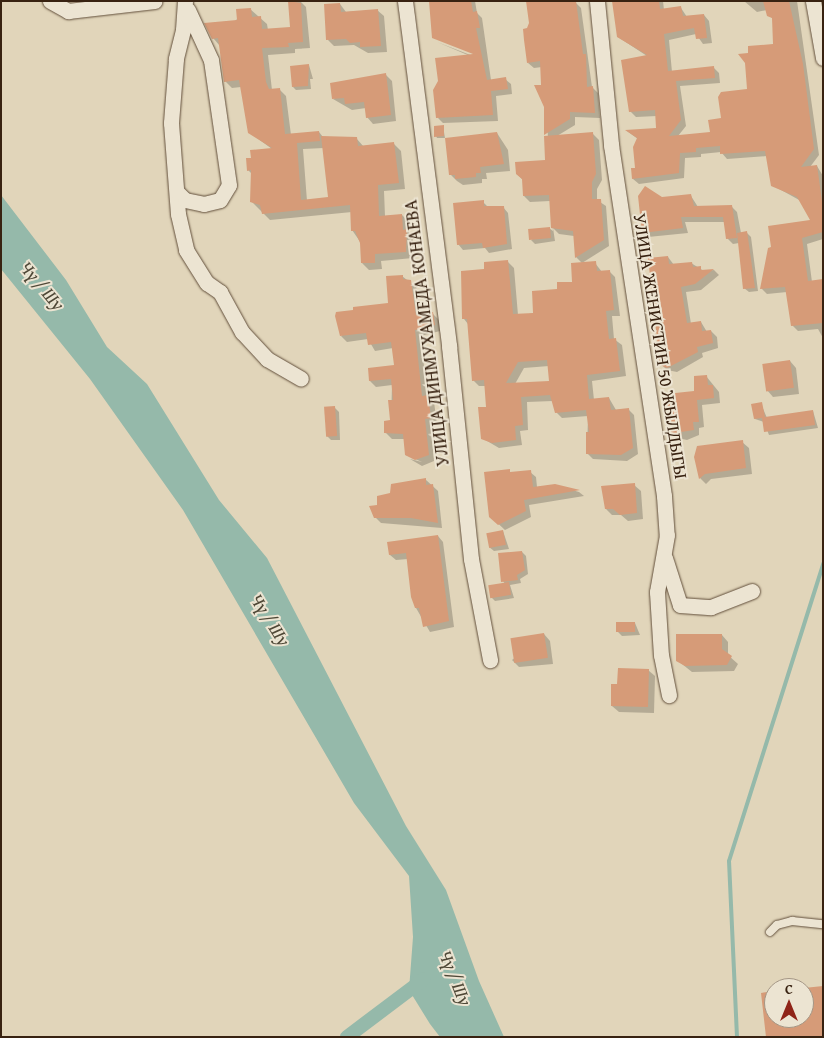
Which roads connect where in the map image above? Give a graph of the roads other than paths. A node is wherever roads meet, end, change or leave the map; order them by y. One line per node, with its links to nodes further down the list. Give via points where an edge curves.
1 (50, 1): 2 (street, via 68,11)
2 (154, 1)
3 (186, 1): 8 (street, via 184,30 176,59 172,123); 8 (street, via 190,20 211,60 229,185 220,200 204,204 185,200)
4 (405, 1): 12 (street, УЛИЦА ДИНМУХАМЕДА КОНАЕВА, via 449,346 471,559)
5 (597, 1): 10 (street, УЛИЦА ЖЕНИСТИН 50 ЖЫЛДЫГЫ, via 611,145 664,496)
6 (813, 1): 7 (street)
7 (823, 58)
8 (177, 192): 9 (street, via 181,231 195,267 220,292 242,332 267,358)
9 (300, 379)
10 (665, 558): 11 (street, via 680,604 711,607); 13 (street, УЛИЦА ЖЕНИСТИН 50 ЖЫЛДЫГЫ, via 658,574 658,592 661,655)
11 (752, 590)
12 (490, 660)
13 (669, 695)
14 (823, 924): 15 (lane, via 792,921 778,925)
15 (770, 932)

